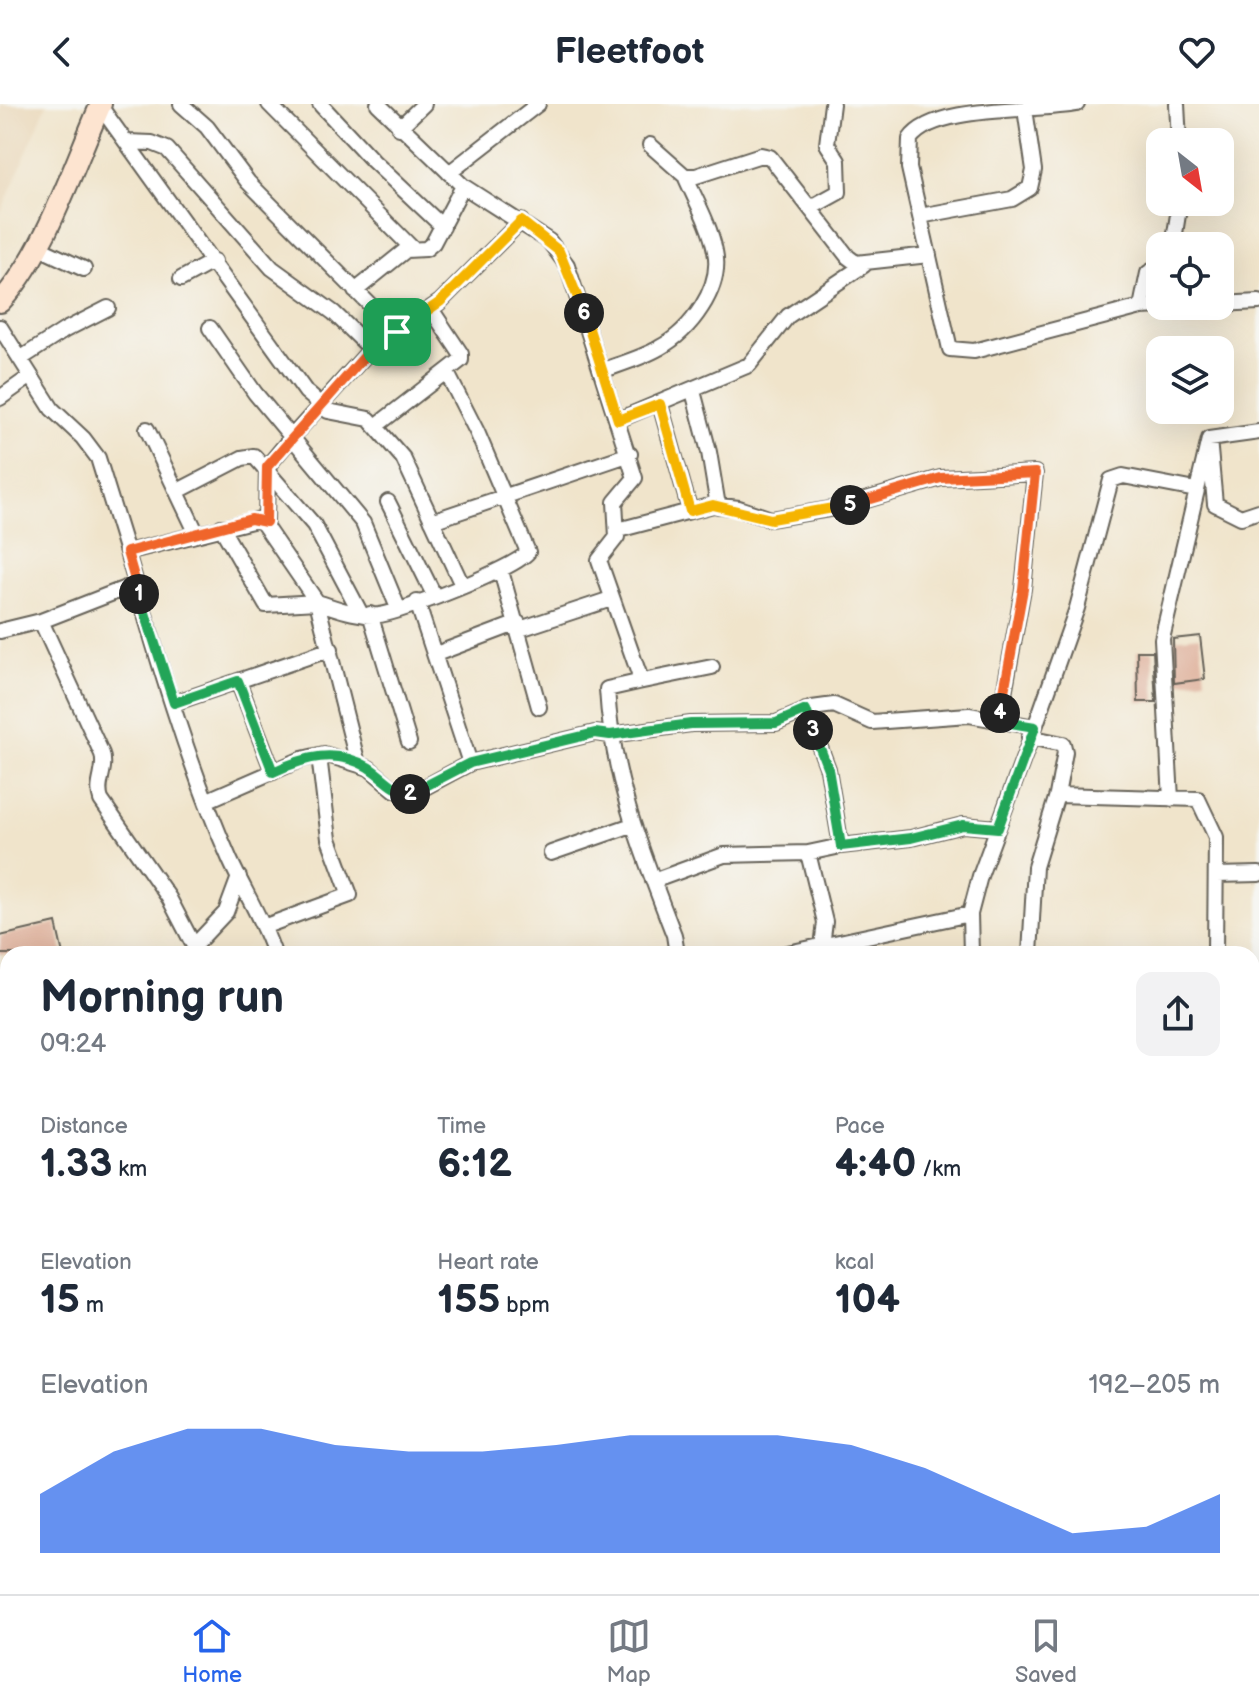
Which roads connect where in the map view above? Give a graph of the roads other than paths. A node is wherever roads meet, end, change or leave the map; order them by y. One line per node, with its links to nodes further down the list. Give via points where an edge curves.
1 (181, 104): 33 (street, via 207,127 248,182)
2 (269, 104): 26 (street)
3 (320, 104): 24 (street)
4 (378, 104): 14 (street)
5 (424, 104): 14 (street)
6 (538, 104): 18 (street)
7 (832, 104): 21 (street, via 827,144 838,161 839,192)
8 (1077, 104): 12 (street)
9 (1177, 104): 15 (street)
10 (100, 105): 16 (street); 25 (street)
11 (1006, 107): 12 (street); 13 (street)
12 (1025, 109): 22 (street, via 1034,170 1030,188 1012,199)
13 (953, 110): 22 (street, via 925,124 910,139 909,168)
14 (399, 128): 18 (street)
15 (1178, 128)
16 (127, 142): 28 (street); 44 (street, via 167,149 272,268 334,313)
17 (650, 145): 19 (street)
18 (449, 173): 20 (street)
19 (685, 176): 21 (street, via 770,157); 46 (street, via 711,234 716,254 713,282 698,313 679,334 659,348)
20 (463, 186): 23 (street); 24 (street)
21 (810, 208): 29 (street, via 848,257)
22 (920, 216): 27 (street)
23 (521, 221): 40 (street); 46 (street, via 549,241 567,265)
24 (443, 227): 26 (street, via 426,249)
25 (37, 247): 30 (street); 34 (street)
26 (412, 248): 33 (street)
27 (929, 255): 29 (street); 37 (street, via 950,349 974,351)
28 (214, 261): 31 (street); 52 (street, via 293,376)
29 (864, 265): 49 (street, via 788,316 749,365)
30 (84, 269)
31 (181, 279)
32 (1146, 283): 37 (street)
33 (355, 291): 43 (street)
34 (0, 302)
35 (1259, 302): 36 (street)
36 (1234, 303)
37 (1141, 307): 38 (street)
38 (1146, 307)
39 (108, 308): 45 (street)
40 (431, 309): 43 (street); 47 (street, via 461,354)
41 (0, 327): 45 (street)
42 (210, 328): 57 (street)
43 (397, 332): 44 (street)
44 (371, 349): 52 (street)
45 (20, 359): 48 (street)
46 (601, 371): 53 (street)
47 (447, 373): 54 (street); 63 (street)
48 (31, 376): 50 (street); 73 (street, via 52,409 98,458)
49 (693, 391): 51 (street); 65 (street)
50 (0, 398)
51 (660, 404): 53 (street); 66 (street)
52 (320, 405): 54 (street, via 339,415 361,415); 57 (street)
53 (618, 420): 59 (street)
54 (376, 426): 68 (street, via 403,458)
55 (147, 429): 62 (street)
56 (1259, 432): 58 (street)
57 (291, 438): 60 (street); 81 (street, via 363,523)
58 (1209, 439): 61 (street); 67 (street, via 1215,504 1241,517)
59 (630, 454): 63 (street); 71 (street, via 635,478 615,502)
60 (267, 467): 62 (street, via 248,455); 69 (street); 82 (street, via 314,525)
61 (1196, 490): 95 (street, via 1123,476 1111,480 1077,608); 103 (street, via 1162,639)
62 (178, 491): 72 (street)
63 (505, 495): 68 (street); 74 (street, via 528,552)
64 (388, 502): 77 (street)
65 (718, 506): 66 (street); 94 (street, via 771,519 842,507 941,478 1035,473 1023,589)
66 (690, 511): 71 (street)
67 (1259, 511)
68 (432, 521): 76 (street)
69 (266, 522): 70 (street, via 251,519); 79 (street)
70 (221, 527): 72 (street); 79 (street, via 266,605)
71 (618, 530): 78 (street, via 599,560)
72 (197, 534): 73 (street)
73 (127, 552): 75 (street)
74 (501, 571): 76 (street); 84 (street)
75 (136, 584): 83 (street); 91 (street)
76 (462, 585): 77 (street)
77 (434, 595): 80 (street)
78 (611, 599): 84 (street); 90 (street)
79 (317, 602): 82 (street); 86 (street)
80 (417, 602): 81 (street); 87 (street)
81 (398, 608): 82 (street)
82 (366, 614): 97 (street)
83 (41, 621): 85 (street); 116 (street, via 102,754 104,770 97,792 169,898)
84 (519, 626): 87 (street); 92 (street)
85 (0, 631)
86 (331, 649): 89 (street); 100 (street)
87 (436, 654): 99 (street)
88 (712, 667): 90 (street)
89 (238, 681): 91 (street); 101 (street)
90 (638, 682): 96 (street, via 607,689)
91 (174, 703): 104 (street)
92 (539, 707)
93 (806, 710): 94 (street, via 834,705 872,722 969,715); 96 (street, via 776,723 714,722); 107 (street, via 828,769)
94 (999, 721): 95 (street)
95 (1032, 732): 102 (street, via 1065,747); 106 (street)
96 (610, 735): 99 (street, via 595,733); 105 (street)
97 (409, 742)
98 (324, 754): 100 (street); 101 (street); 115 (street, via 320,764 329,839 350,895)
99 (470, 763): 100 (street, via 412,794 395,790)
100 (358, 764)
101 (273, 772): 104 (street)
102 (1057, 795): 103 (street); 122 (street, via 1035,867)
103 (1171, 799): 111 (street, via 1198,799 1216,837)
104 (208, 800): 112 (street)
105 (632, 825): 108 (street); 113 (street)
106 (998, 828): 107 (street, via 963,825); 114 (street)
107 (841, 846): 109 (street)
108 (551, 853)
109 (808, 853): 113 (street, via 724,855); 120 (street, via 825,922)
110 (1259, 874): 111 (street)
111 (1216, 875): 123 (street)
112 (239, 877): 115 (street); 117 (street, via 226,912)
113 (653, 881): 119 (street)
114 (970, 914): 120 (street); 121 (street)
115 (263, 927): 118 (street)
116 (188, 946)
117 (194, 946)
118 (271, 946)
119 (676, 946)
120 (822, 946)
121 (971, 946)
122 (1030, 946)
123 (1215, 946)

